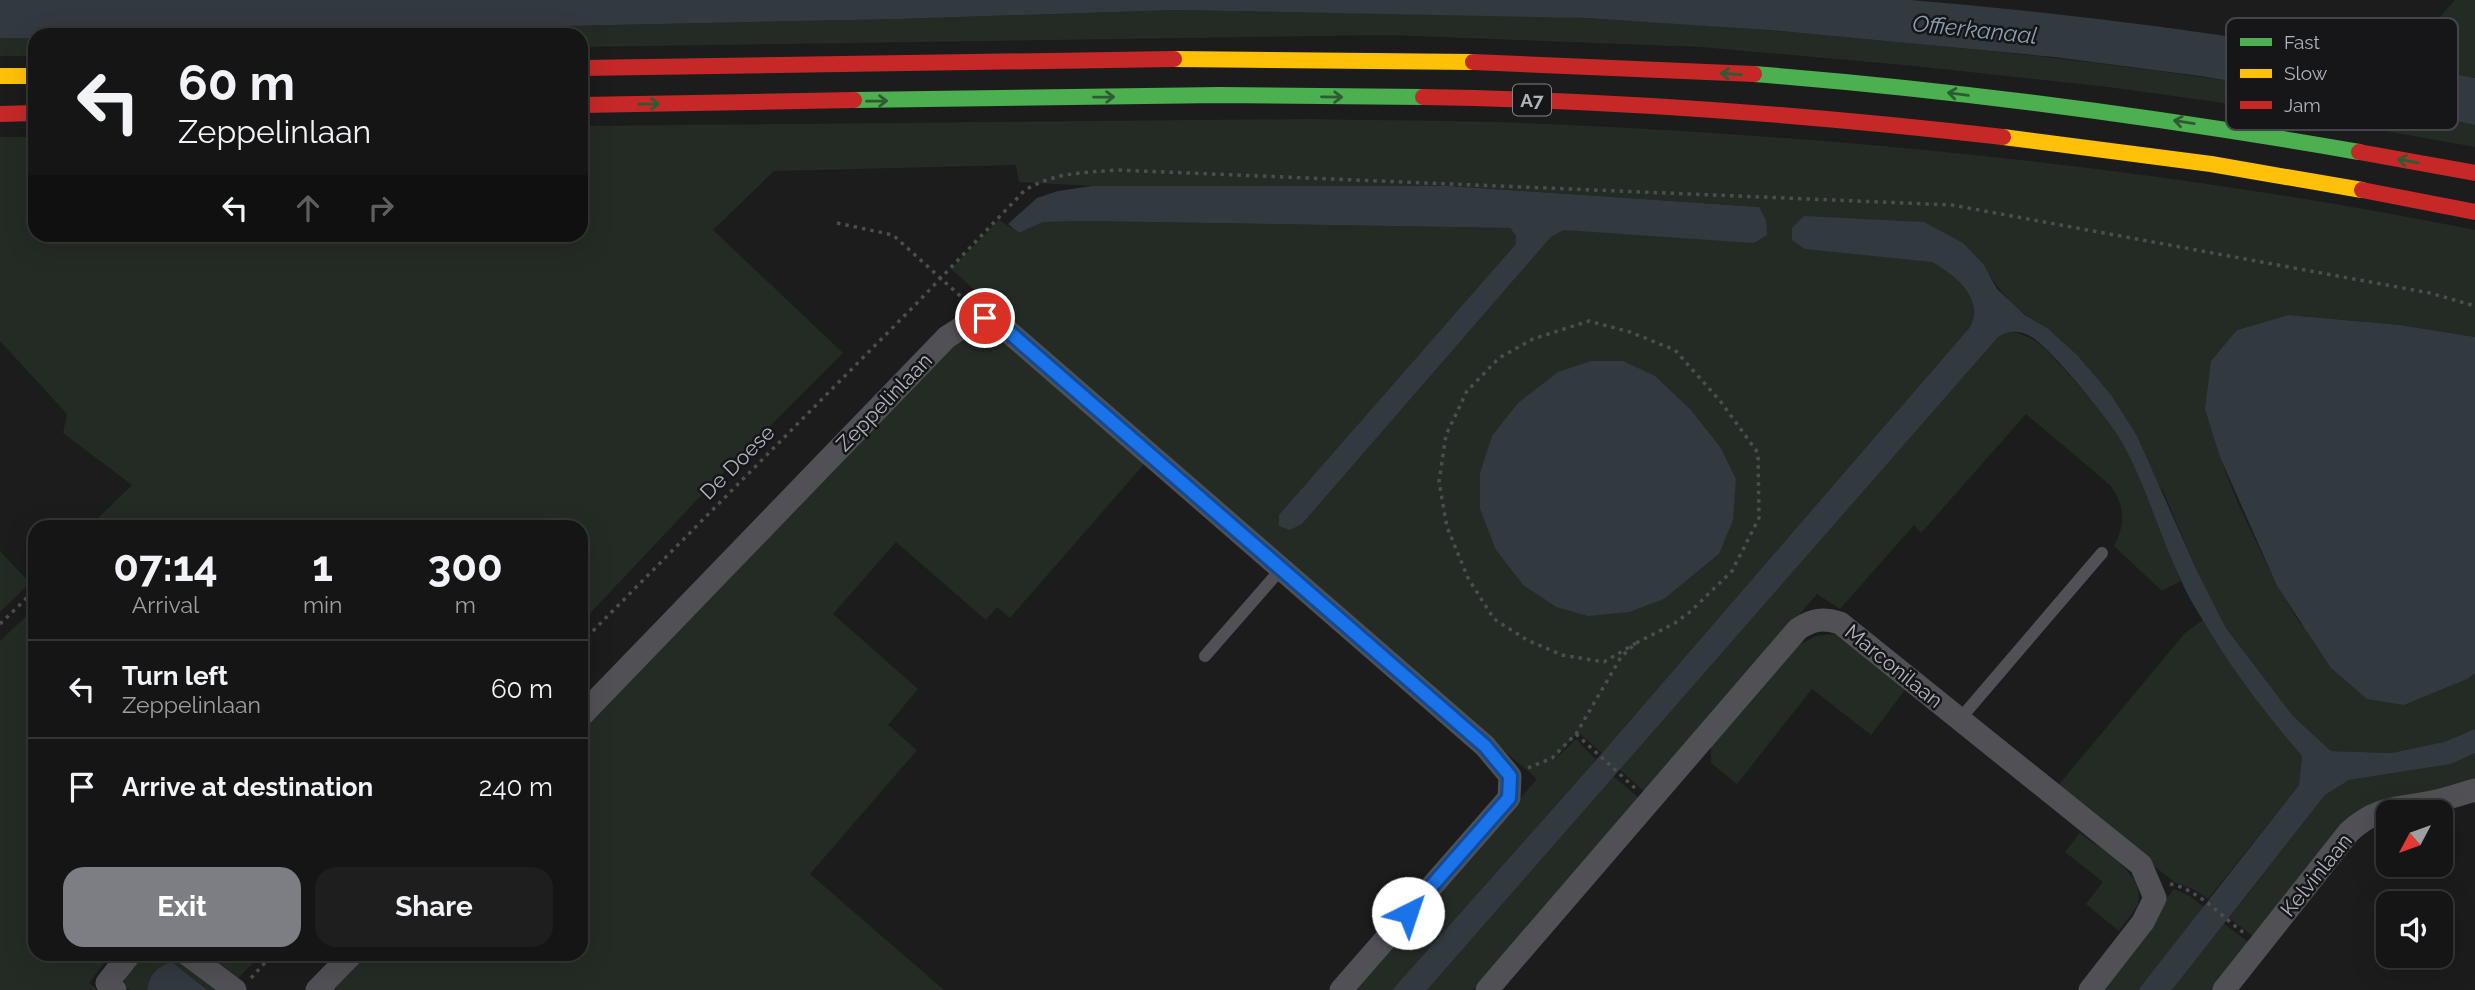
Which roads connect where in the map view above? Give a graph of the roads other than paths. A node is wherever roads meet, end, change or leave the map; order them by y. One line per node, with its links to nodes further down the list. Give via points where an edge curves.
1 (588, 68): 7 (highway, A7, one-way to 1, via 1882,84 1643,68 1356,60)
2 (0, 76): 3 (highway)
3 (28, 76)
4 (588, 105): 10 (highway, A7, one-way to 10, via 1236,95 1608,102 1881,123 2119,150 2365,189)
5 (28, 113): 6 (highway)
6 (0, 114)
7 (2226, 129)
8 (2234, 130): 9 (highway, A7, one-way to 8)
9 (2475, 173)
10 (2475, 212)
11 (2102, 553): 15 (lane)
12 (1281, 569): 13 (lane); 14 (street, Zeppelinlaan, via 1002,326 985,318 947,337); 23 (street, via 1485,746 1510,776 1509,798)
13 (1205, 656)
14 (588, 709)
15 (1960, 719): 24 (street, Marconilaan, via 1840,623 1812,620 1798,629); 25 (street, Marconilaan, via 2141,865 2155,898 2143,922)
16 (2475, 790): 26 (street, Kelvinlaan, via 2364,818)
17 (125, 961): 21 (street, via 107,984)
18 (199, 961): 20 (street)
19 (345, 961): 22 (street)
20 (242, 986)
21 (115, 990)
22 (317, 990)
23 (1341, 990)
24 (1487, 990)
25 (2090, 990)
26 (2224, 990)

